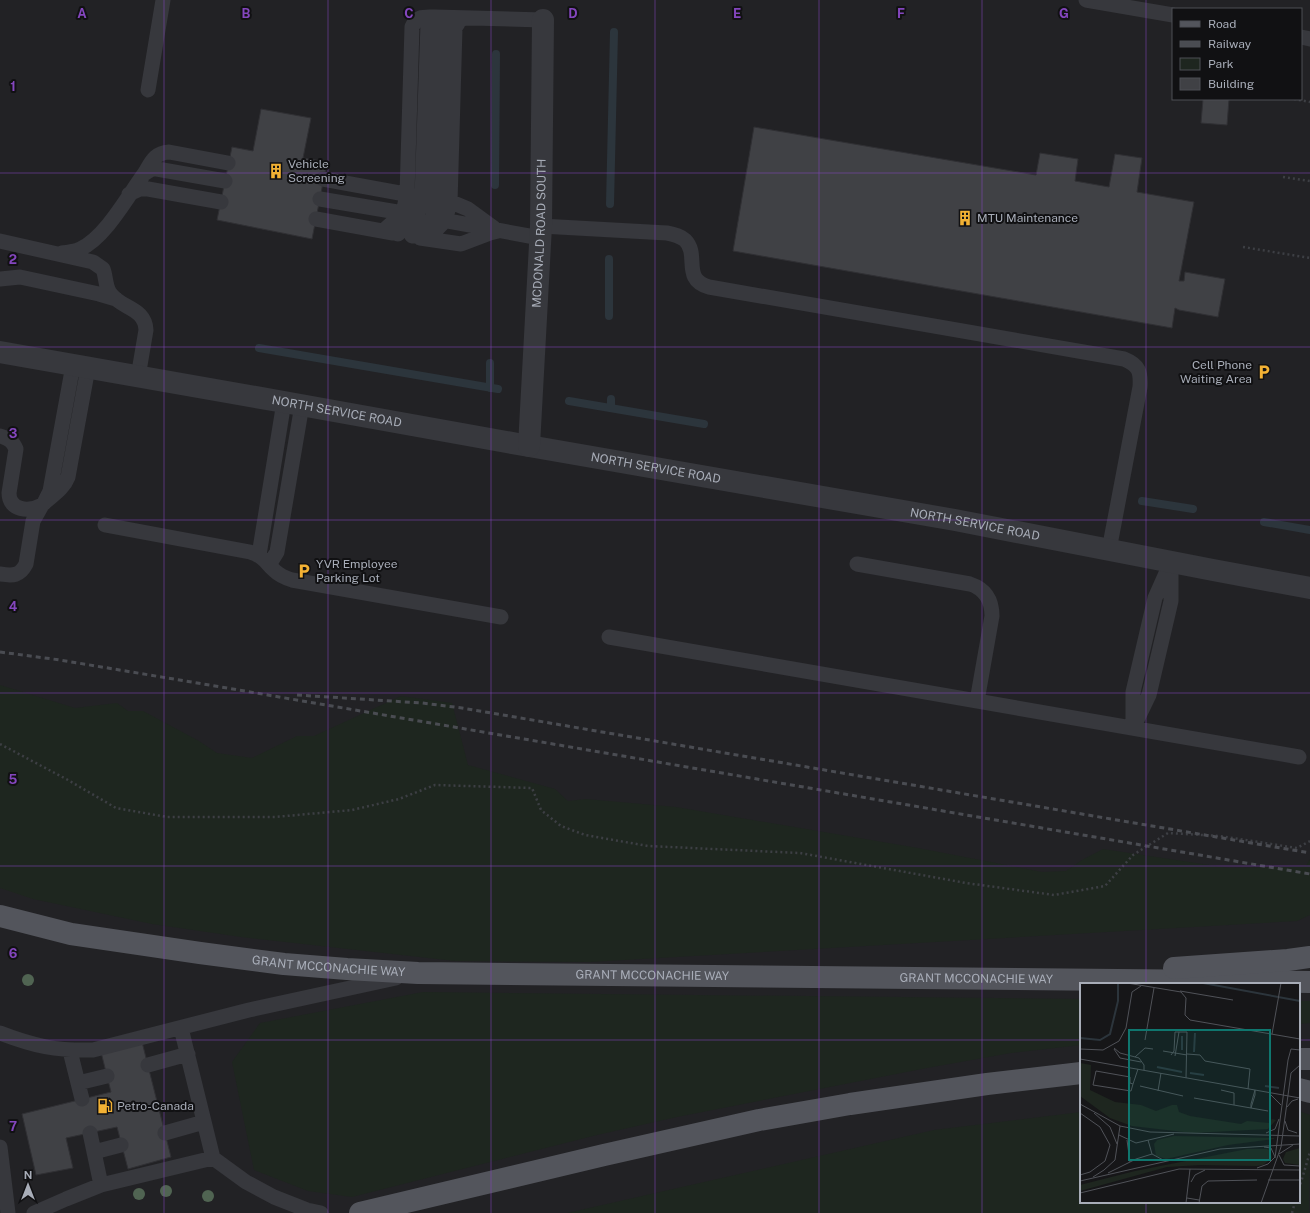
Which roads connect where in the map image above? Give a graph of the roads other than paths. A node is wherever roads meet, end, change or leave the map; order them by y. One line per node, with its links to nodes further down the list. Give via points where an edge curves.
1 (163, 0): 7 (lane)
2 (1086, 0): 3 (lane)
3 (1172, 15)
4 (435, 17): 5 (lane); 13 (lane, via 420,17 412,26); 15 (lane, via 427,27)
5 (458, 18): 6 (lane); 15 (lane, via 460,20 455,28)
6 (543, 20): 21 (street, MCDONALD ROAD SOUTH)
7 (148, 90)
8 (228, 163): 9 (lane, via 163,152 156,157)
9 (144, 174): 11 (lane, via 157,170); 12 (lane)
10 (323, 180): 13 (lane)
11 (225, 181)
12 (129, 194): 16 (lane, via 140,189 148,189); 24 (lane, via 109,224 89,244 80,250)
13 (407, 194): 15 (lane); 17 (lane)
14 (320, 199): 17 (lane)
15 (436, 200): 17 (lane); 17 (lane); 19 (lane, via 468,209)
16 (221, 202)
17 (424, 217): 19 (lane); 20 (lane); 22 (lane)
18 (316, 219): 20 (lane)
19 (500, 231): 21 (lane); 22 (lane, via 461,244)
20 (390, 232): 22 (lane)
21 (540, 232): 32 (street, MCDONALD ROAD SOUTH); 35 (lane, via 667,233 685,240 689,247 695,279 709,287 1132,362 1139,372 1140,387)
22 (420, 238)
23 (0, 241): 24 (lane)
24 (51, 253): 26 (lane, via 99,265 103,269 110,293)
25 (0, 278): 26 (lane, via 20,277)
26 (116, 299): 29 (lane, via 140,314 146,323)
27 (0, 352): 28 (street, NORTH SERVICE ROAD)
28 (81, 367): 29 (street, NORTH SERVICE ROAD); 33 (lane, via 68,477 61,489)
29 (138, 377): 30 (street, NORTH SERVICE ROAD)
30 (293, 403): 32 (street, NORTH SERVICE ROAD); 36 (lane, via 277,552 274,560)
31 (0, 436): 33 (lane, via 9,439 16,449 8,493 11,503 19,509 26,510)
32 (528, 446): 35 (street, NORTH SERVICE ROAD)
33 (43, 504): 39 (lane, via 33,521 23,570 13,575)
34 (106, 525): 36 (lane, via 250,552)
35 (1109, 550): 37 (street, NORTH SERVICE ROAD)
36 (264, 560): 43 (lane, via 275,571 292,580)
37 (1171, 562): 40 (street, NORTH SERVICE ROAD); 46 (lane, via 1155,598 1133,692)
38 (857, 564): 45 (lane, via 970,584 984,591 991,604 992,616)
39 (0, 574)
40 (1286, 584): 41 (street, NORTH SERVICE ROAD); 42 (street)
41 (1310, 588)
42 (1310, 596)
43 (501, 617)
44 (609, 636): 45 (lane)
45 (977, 701): 46 (lane)
46 (1133, 728): 47 (lane)
47 (1299, 757)
48 (0, 916): 50 (main road, GRANT MCCONACHIE WAY, via 72,934 200,953 284,964)
49 (1310, 957): 51 (main road)
50 (418, 973): 51 (main road, GRANT MCCONACHIE WAY); 53 (lane, via 249,1010)
51 (1017, 980): 52 (main road, GRANT MCCONACHIE WAY)
52 (1310, 982)
53 (181, 1028): 55 (lane, via 93,1050); 56 (lane)
54 (0, 1033): 55 (lane, via 41,1047)
55 (70, 1051): 60 (lane)
56 (188, 1054): 57 (lane); 64 (lane)
57 (148, 1065)
58 (1080, 1073): 75 (main road, via 850,1104 759,1120 604,1154)
59 (107, 1076): 60 (lane)
60 (78, 1083): 63 (lane)
61 (1300, 1089): 62 (main road)
62 (1310, 1092)
63 (82, 1099)
64 (204, 1122): 66 (lane); 70 (lane)
65 (90, 1133): 69 (lane)
66 (165, 1133)
67 (121, 1145): 69 (lane)
68 (0, 1147): 72 (lane)
69 (94, 1152): 71 (lane)
70 (213, 1158): 71 (lane); 74 (lane, via 246,1182 274,1197)
71 (101, 1186): 73 (lane)
72 (8, 1213)
73 (34, 1213)
74 (321, 1213)
75 (360, 1213)

